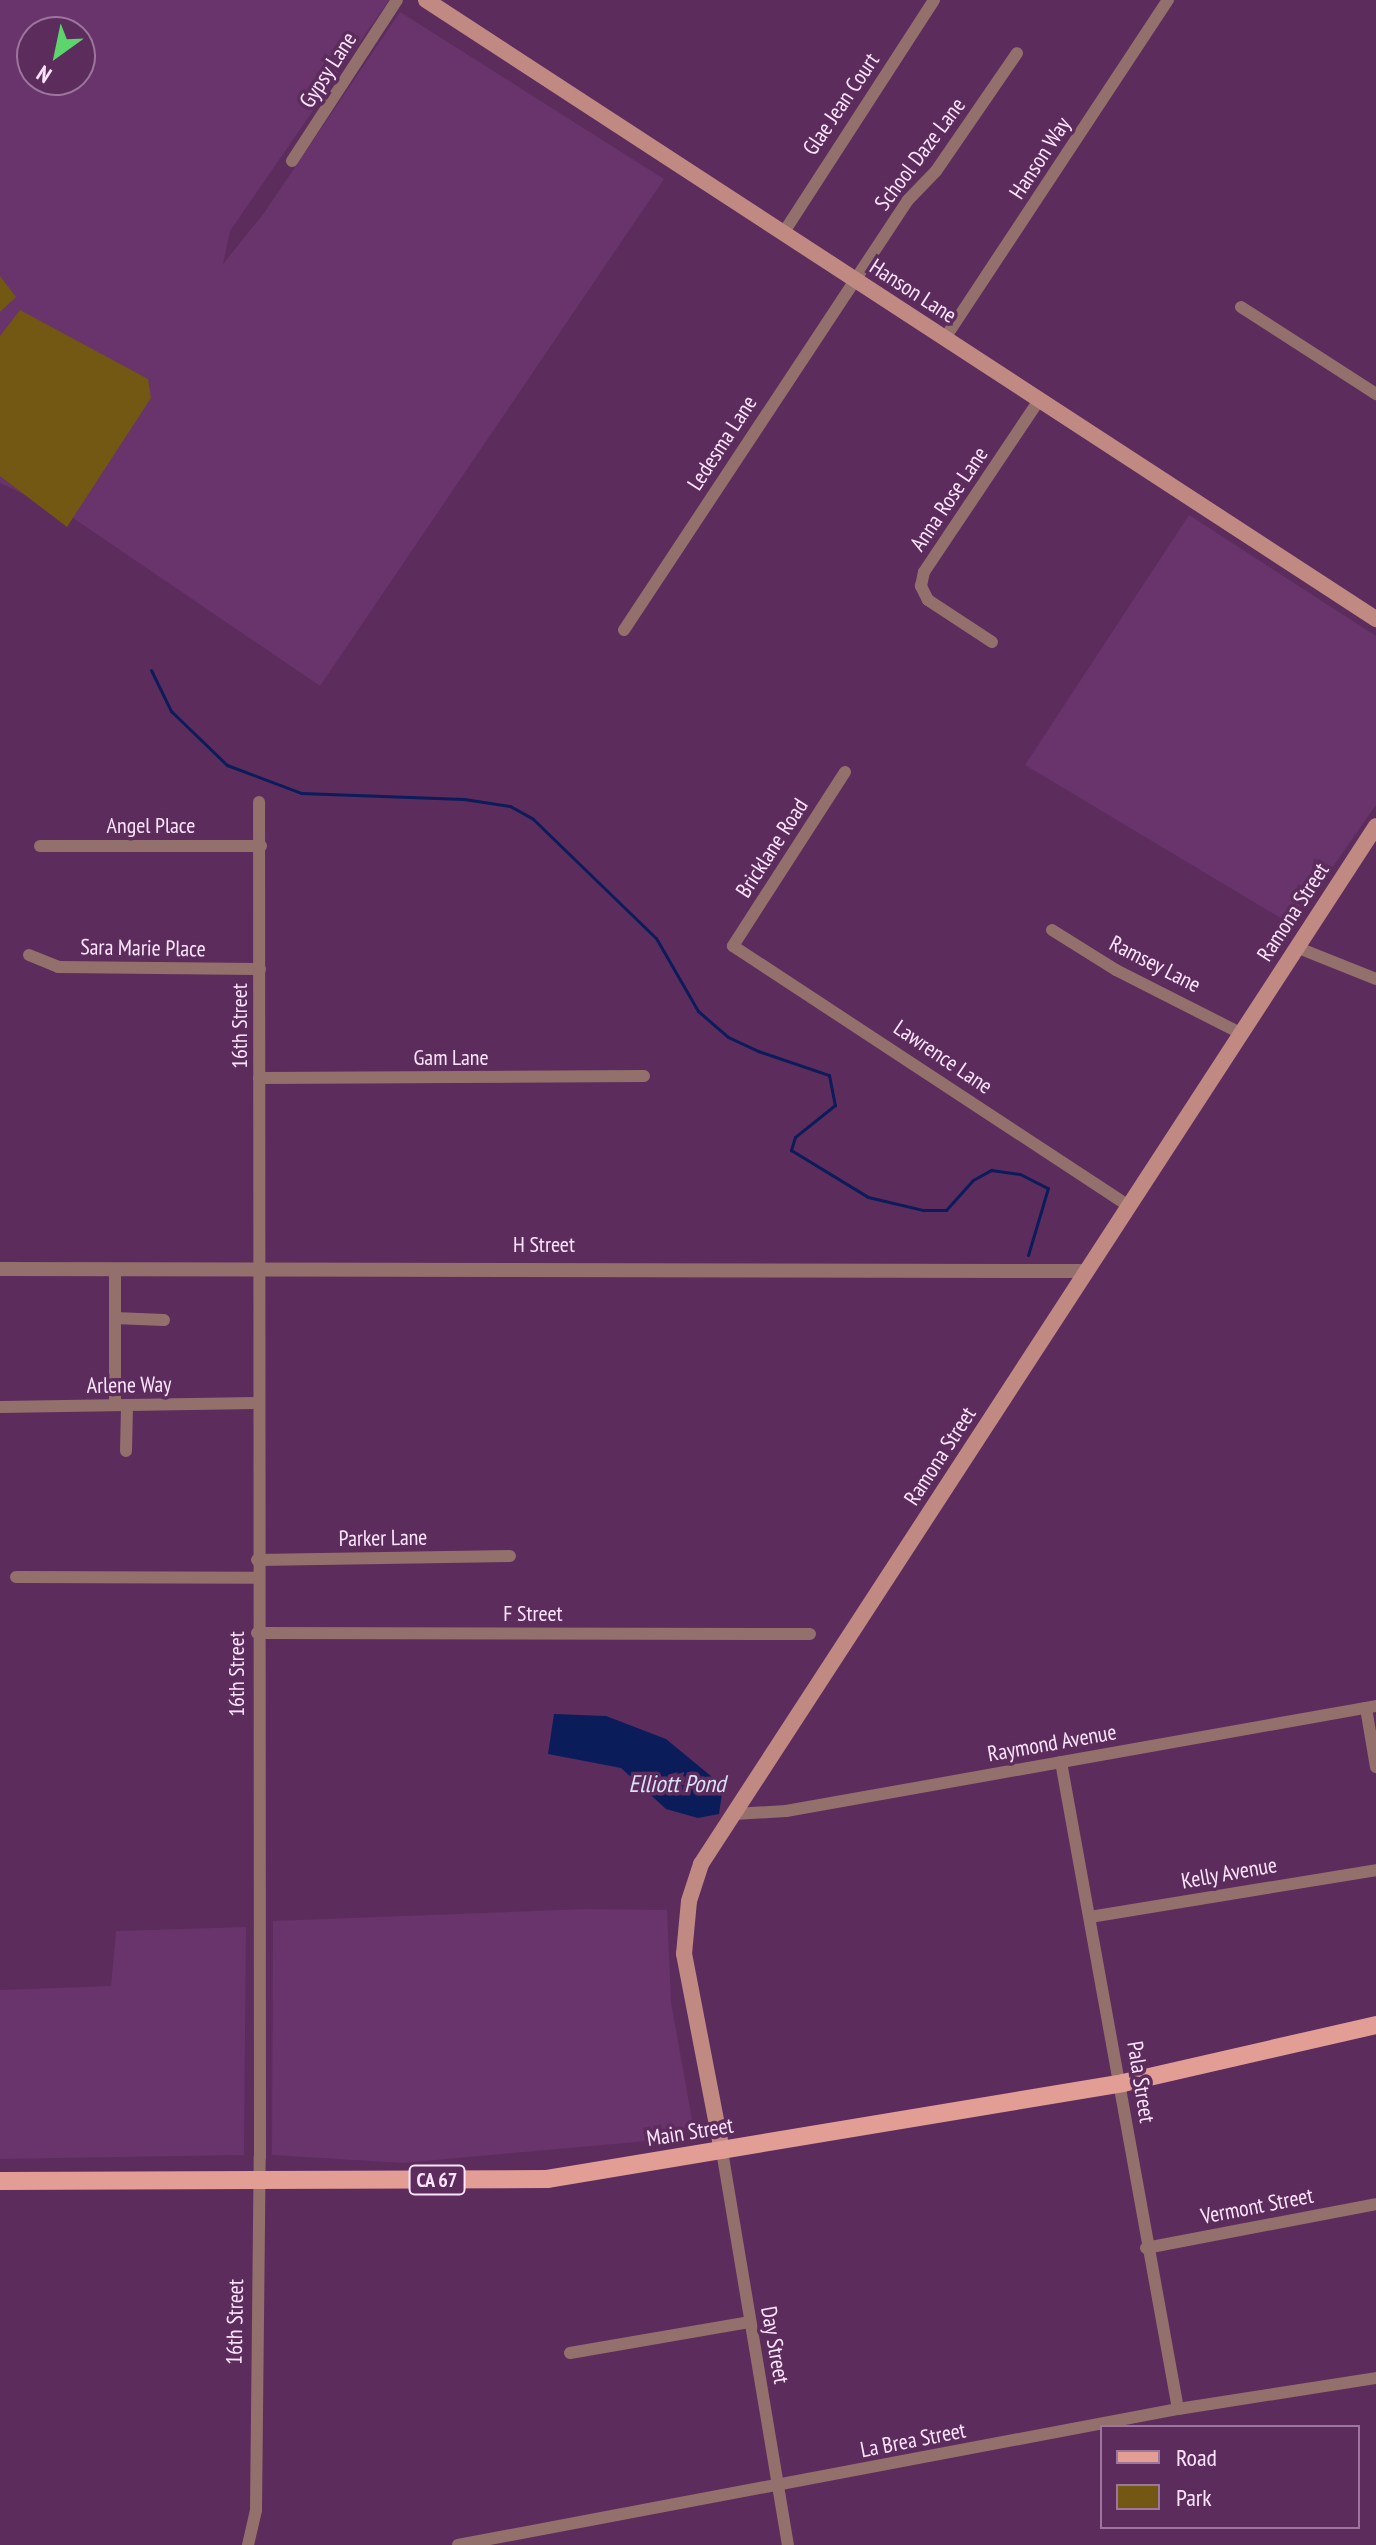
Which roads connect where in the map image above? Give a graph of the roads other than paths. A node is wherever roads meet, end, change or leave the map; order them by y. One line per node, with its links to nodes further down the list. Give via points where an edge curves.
1 (397, 0): 6 (street, Gypsy Lane)
2 (426, 0): 7 (main road, Hanson Lane)
3 (934, 0): 7 (street, Glae Jean Court)
4 (1168, 0): 10 (street, Hanson Way)
5 (1017, 53): 8 (street, School Daze Lane)
6 (292, 161)
7 (784, 232): 8 (main road, Hanson Lane)
8 (854, 279): 10 (main road, Hanson Lane); 14 (street, Ledesma Lane)
9 (1241, 307): 11 (street)
10 (945, 338): 12 (main road, Hanson Lane)
11 (1376, 394)
12 (1040, 399): 13 (main road, Hanson Lane); 15 (street, Anna Rose Lane, via 924,572 921,586 928,600)
13 (1376, 619)
14 (624, 630)
15 (992, 642)
16 (845, 772): 22 (street, Bricklane Road)
17 (259, 802): 20 (street, 16th Street)
18 (1374, 832): 23 (main road, Ramona Street)
19 (40, 846): 20 (street, Angel Place)
20 (261, 846): 25 (street, 16th Street)
21 (1052, 930): 27 (street, Ramsey Lane, via 1116,970)
22 (733, 946): 30 (street, Lawrence Lane)
23 (1296, 947): 26 (street); 27 (main road, Ramona Street)
24 (29, 955): 25 (street, Sara Marie Place, via 58,967)
25 (260, 969): 29 (street, 16th Street)
26 (1376, 979)
27 (1240, 1033): 30 (main road, Ramona Street)
28 (644, 1076): 29 (street, Gam Lane)
29 (259, 1078): 31 (street, 16th Street)
30 (1128, 1205): 34 (main road, Ramona Street)
31 (258, 1268): 33 (street, H Street); 34 (street, H Street); 37 (street, 16th Street)
32 (0, 1269): 33 (street, H Street)
33 (115, 1269): 35 (street)
34 (1087, 1271): 50 (main road, Ramona Street)
35 (115, 1318): 36 (street); 38 (street)
36 (164, 1320)
37 (258, 1403): 38 (street, Arlene Way); 42 (street, 16th Street)
38 (121, 1405): 39 (street, Arlene Way); 40 (street)
39 (0, 1407)
40 (126, 1451)
41 (510, 1556): 42 (street, Parker Lane)
42 (257, 1560): 44 (street, 16th Street)
43 (16, 1577): 44 (street)
44 (257, 1578): 45 (street, 16th Street)
45 (257, 1633): 46 (street, F Street); 57 (street, 16th Street)
46 (810, 1634)
47 (1371, 1707): 48 (street, Raymond Avenue); 49 (street)
48 (1061, 1762): 50 (street, Raymond Avenue, via 786,1811); 52 (street, Pala Street)
49 (1376, 1767)
50 (734, 1814): 55 (main road, Ramona Street, via 701,1864 689,1901 684,1954)
51 (1376, 1870): 52 (street, Kelly Avenue)
52 (1090, 1917): 54 (street, Pala Street)
53 (1376, 2025): 54 (main road, Main Street / CA 67)
54 (1123, 2083): 55 (main road, Main Street / CA 67); 59 (street, Pala Street)
55 (722, 2151): 57 (main road, Main Street / CA 67, via 547,2179); 60 (street, Day Street)
56 (0, 2181): 57 (main road, Main Street / CA 67)
57 (257, 2181): 65 (street, 16th Street, via 256,2510)
58 (1376, 2204): 59 (street, Vermont Street)
59 (1146, 2248): 63 (street, Pala Street)
60 (750, 2322): 61 (street); 64 (street, Day Street)
61 (570, 2353)
62 (1376, 2378): 63 (street, La Brea Street)
63 (1178, 2409): 64 (street, La Brea Street)
64 (779, 2486): 66 (street, La Brea Street); 67 (street, Day Street)
65 (248, 2545)
66 (458, 2545)
67 (788, 2545)

